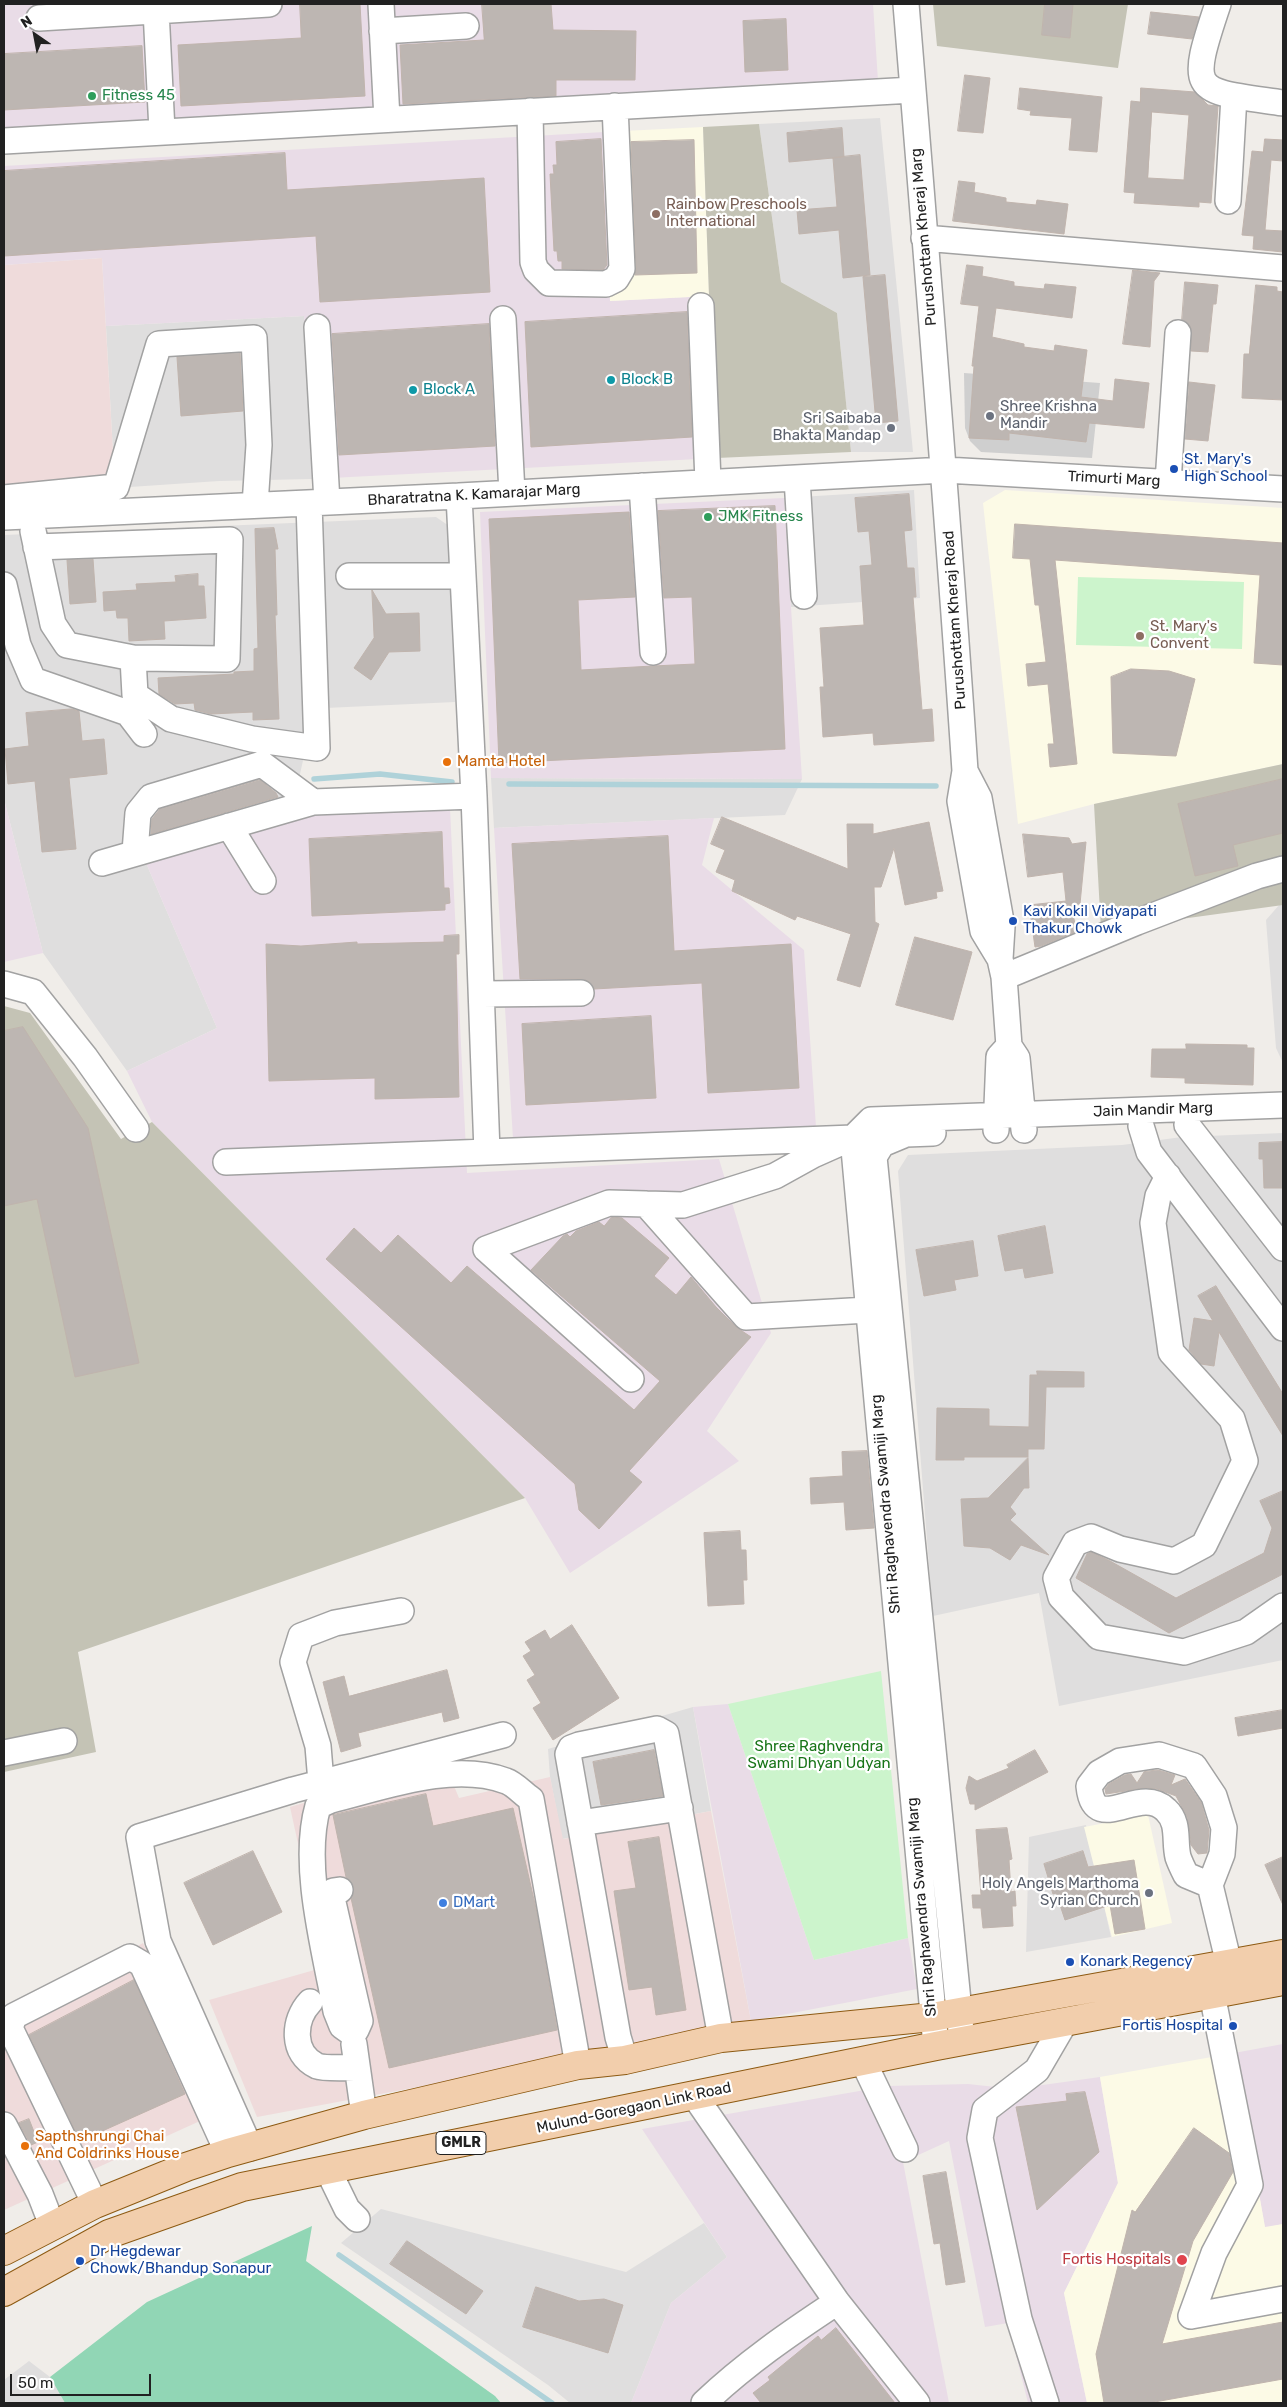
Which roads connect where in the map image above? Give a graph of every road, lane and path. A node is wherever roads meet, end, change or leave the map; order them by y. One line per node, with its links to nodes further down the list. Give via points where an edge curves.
1 (269, 4): 5 (street)
2 (381, 4): 8 (street)
3 (906, 4): 9 (street, Purushottam Kheraj Marg)
4 (1218, 4): 10 (street, via 1203,47 1201,78 1210,89)
5 (156, 10): 6 (street); 15 (street)
6 (39, 18)
7 (466, 26): 8 (street)
8 (382, 31): 14 (street)
9 (913, 90): 12 (street); 18 (street, Purushottam Kheraj Marg)
10 (1234, 96): 11 (street); 17 (street)
11 (1283, 103)
12 (615, 106): 13 (street); 13 (street, via 622,269 616,279 606,284 549,283 536,270 533,262)
13 (530, 111): 14 (street)
14 (387, 119): 15 (street)
15 (162, 131): 16 (street)
16 (4, 141)
17 (1228, 201)
18 (924, 238): 19 (street); 24 (street, Purushottam Kheraj Marg)
19 (1283, 268)
20 (701, 306): 26 (street)
21 (503, 319): 30 (street)
22 (317, 327): 33 (street)
23 (1178, 333): 27 (street)
24 (945, 470): 25 (street, Bharatratna K. Kamarajar Marg); 27 (street, Trimurti Marg); 52 (street, Purushottam Kheraj Road, via 965,771 979,798 980,862 1002,927)
25 (797, 478): 26 (street, Bharatratna K. Kamarajar Marg); 41 (street)
26 (708, 482): 28 (street, Bharatratna K. Kamarajar Marg)
27 (1168, 482): 29 (street, Trimurti Marg)
28 (642, 486): 30 (street, Bharatratna K. Kamarajar Marg); 42 (street)
29 (1283, 489)
30 (512, 493): 31 (street, Bharatratna K. Kamarajar Marg)
31 (459, 496): 33 (street, Bharatratna K. Kamarajar Marg); 39 (street)
32 (4, 498): 34 (street, via 116,487 159,344 254,338 259,445)
33 (318, 503): 34 (street, Bharatratna K. Kamarajar Marg); 43 (street, via 318,748 252,739 171,719 135,695)
34 (255, 505): 35 (street, Bharatratna K. Kamarajar Marg)
35 (31, 516): 36 (street, Bharatratna K. Kamarajar Marg); 37 (street)
36 (4, 517)
37 (36, 547): 43 (street, via 53,624 67,645); 43 (street, via 230,540 227,659)
38 (349, 576): 39 (street)
39 (463, 576): 45 (street)
40 (4, 585): 44 (street, via 18,645 33,680 128,712)
41 (804, 596)
42 (653, 652)
43 (133, 658)
44 (144, 734)
45 (474, 796): 46 (street); 55 (street)
46 (313, 802): 47 (street); 48 (street, via 262,764 151,797 138,813)
47 (229, 826): 48 (street); 51 (street)
48 (135, 852): 49 (street)
49 (102, 862)
50 (1283, 869): 52 (street)
51 (263, 881)
52 (1002, 968): 56 (street, Purushottam Kheraj Road)
53 (4, 984): 64 (street, via 33,992 85,1057)
54 (580, 992): 55 (street)
55 (482, 994): 67 (street)
56 (1009, 1046): 60 (street, Purushottam Kheraj Road, via 1017,1058); 61 (street, via 999,1057)
57 (1283, 1106): 58 (street, Jain Mandir Marg)
58 (1267, 1117): 59 (street, Jain Mandir Marg); 62 (street, Jain Mandir Marg)
59 (1155, 1121): 60 (street, Jain Mandir Marg); 62 (street, Jain Mandir Marg); 69 (street, via 1149,1152)
60 (1024, 1122): 61 (street)
61 (996, 1123): 63 (street)
62 (1187, 1125): 71 (street)
63 (924, 1126): 65 (street, via 871,1120); 66 (street)
64 (136, 1129)
65 (853, 1138): 66 (street); 67 (street); 70 (street, via 775,1176 683,1206); 72 (street, Shri Raghavendra Swamiji Marg)
66 (882, 1144): 72 (street, Shri Raghavendra Swamiji Marg, via 874,1157)
67 (487, 1152): 68 (street)
68 (226, 1162)
69 (1168, 1176): 73 (street); 75 (street, via 1158,1196 1153,1222 1171,1352 1232,1419 1244,1461 1204,1545 1174,1561 1120,1549 1091,1537 1075,1544 1056,1578 1061,1597 1099,1637 1184,1652 1246,1632)
70 (646, 1204): 72 (street, via 746,1317); 74 (street, via 609,1203 486,1248)
71 (1283, 1248)
72 (875, 1302): 77 (street, Shri Raghavendra Swamiji Marg)
73 (1283, 1328)
74 (631, 1379)
75 (1283, 1606)
76 (401, 1611): 81 (street, via 335,1623 301,1636 293,1662 318,1746)
77 (911, 1653): 82 (street, Shri Raghavendra Swamiji Marg); 84 (street, Shri Raghavendra Swamiji Marg)
78 (503, 1735): 81 (street)
79 (64, 1741): 80 (street)
80 (4, 1753)
81 (321, 1782): 108 (street, via 139,1837 158,1941)
82 (938, 1804): 84 (street); 86 (street, Shri Raghavendra Swamiji Marg)
83 (680, 1808): 85 (street); 85 (street, via 666,1734 657,1729 571,1748 568,1754); 98 (street)
84 (913, 1808): 87 (street, Shri Raghavendra Swamiji Marg)
85 (580, 1823): 101 (street, via 618,2037)
86 (941, 1830): 87 (street); 95 (street, Shri Raghavendra Swamiji Marg)
87 (915, 1834): 96 (street, Shri Raghavendra Swamiji Marg)
88 (1210, 1885): 88 (street, via 1222,1854 1224,1828 1214,1796 1194,1766 1159,1755 1120,1760 1099,1773 1089,1786 1095,1804 1104,1810 1113,1810 1134,1802 1149,1801 1166,1809 1175,1821 1178,1858 1186,1875); 91 (street)
89 (340, 1890): 103 (street, via 332,1891 332,1898 360,2021 356,2030 348,2031 342,2026 336,2011 311,1868 318,1806 331,1800 442,1774 486,1775 509,1782 530,1800)
90 (1283, 1954): 91 (main road)
91 (1229, 1964): 95 (main road)
92 (1283, 1980): 93 (main road, Mulund-Goregaon Link Road / GMLR)
93 (1212, 1994): 97 (main road, Mulund-Goregaon Link Road / GMLR); 115 (street, via 1250,2185 1214,2252 1191,2316)
94 (310, 2002): 105 (street, via 297,2023 297,2039 305,2055 318,2066 355,2056)
95 (960, 2012): 96 (main road); 99 (street, Shri Raghavendra Swamiji Marg)
96 (932, 2017): 98 (main road); 100 (street, Shri Raghavendra Swamiji Marg)
97 (1065, 2022): 99 (main road, Mulund-Goregaon Link Road / GMLR); 119 (street, via 1037,2070 985,2110 980,2138 1019,2319)
98 (721, 2038): 101 (main road)
99 (962, 2041): 100 (main road, Mulund-Goregaon Link Road / GMLR)
100 (936, 2046): 102 (main road, Mulund-Goregaon Link Road / GMLR)
101 (625, 2060): 103 (main road)
102 (863, 2061): 104 (main road, Mulund-Goregaon Link Road / GMLR); 107 (street)
103 (578, 2065): 105 (main road)
104 (694, 2096): 109 (main road, Mulund-Goregaon Link Road / GMLR); 116 (street)
105 (364, 2115): 108 (main road)
106 (4, 2125): 112 (street, via 40,2194)
107 (905, 2149)
108 (239, 2150): 110 (main road, via 186,2167); 110 (street, via 142,1964 130,1957 14,2016 10,2028)
109 (328, 2170): 111 (street, via 347,2210); 114 (main road, Mulund-Goregaon Link Road / GMLR, via 242,2187 109,2234)
110 (94, 2204): 112 (main road)
111 (357, 2219)
112 (52, 2225): 113 (main road)
113 (4, 2251)
114 (6, 2282)
115 (1283, 2300)
116 (837, 2302): 117 (street, via 766,2350); 118 (street)
117 (704, 2403)
118 (917, 2403)
119 (1046, 2403)

